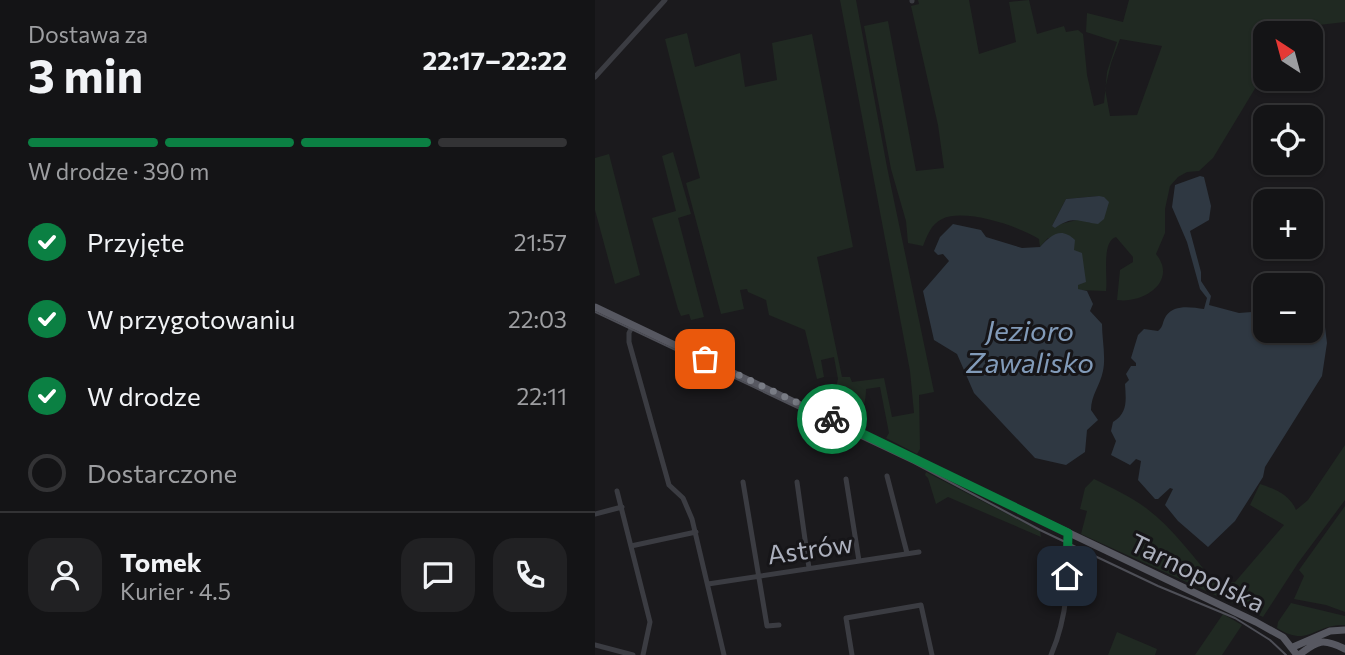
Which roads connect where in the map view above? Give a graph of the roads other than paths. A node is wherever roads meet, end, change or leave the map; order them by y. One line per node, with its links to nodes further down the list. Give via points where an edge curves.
1 (665, 0): 2 (street)
2 (595, 77)
3 (595, 307): 4 (main road, Tarnopolska)
4 (633, 325): 12 (street, via 629,342 669,485 686,504); 13 (main road, Tarnopolska)
5 (887, 476): 16 (street)
6 (846, 479): 17 (street)
7 (743, 482): 19 (street)
8 (797, 482): 18 (street)
9 (617, 491): 10 (street)
10 (622, 508): 11 (street); 14 (street)
11 (595, 514)
12 (696, 532): 14 (street); 20 (street)
13 (1068, 533): 25 (main road, Tarnopolska, via 1255,622); 31 (street, via 1066,607)
14 (631, 546): 27 (street, via 650,624)
15 (919, 552): 16 (street, Astrów)
16 (907, 553): 17 (street, Astrów)
17 (859, 561): 18 (street, Astrów)
18 (809, 568): 19 (street, Astrów)
19 (759, 575): 20 (street, Astrów); 21 (street, via 767,626)
20 (708, 584): 28 (street)
21 (779, 625)
22 (1345, 630): 25 (main road, via 1330,631)
23 (595, 645): 26 (street)
24 (1345, 649): 25 (main road, via 1323,641)
25 (1294, 650)
26 (633, 655)
27 (642, 655)
28 (724, 655)
29 (852, 655): 30 (street, via 846,618 921,606)
30 (932, 655)
31 (1051, 655)

